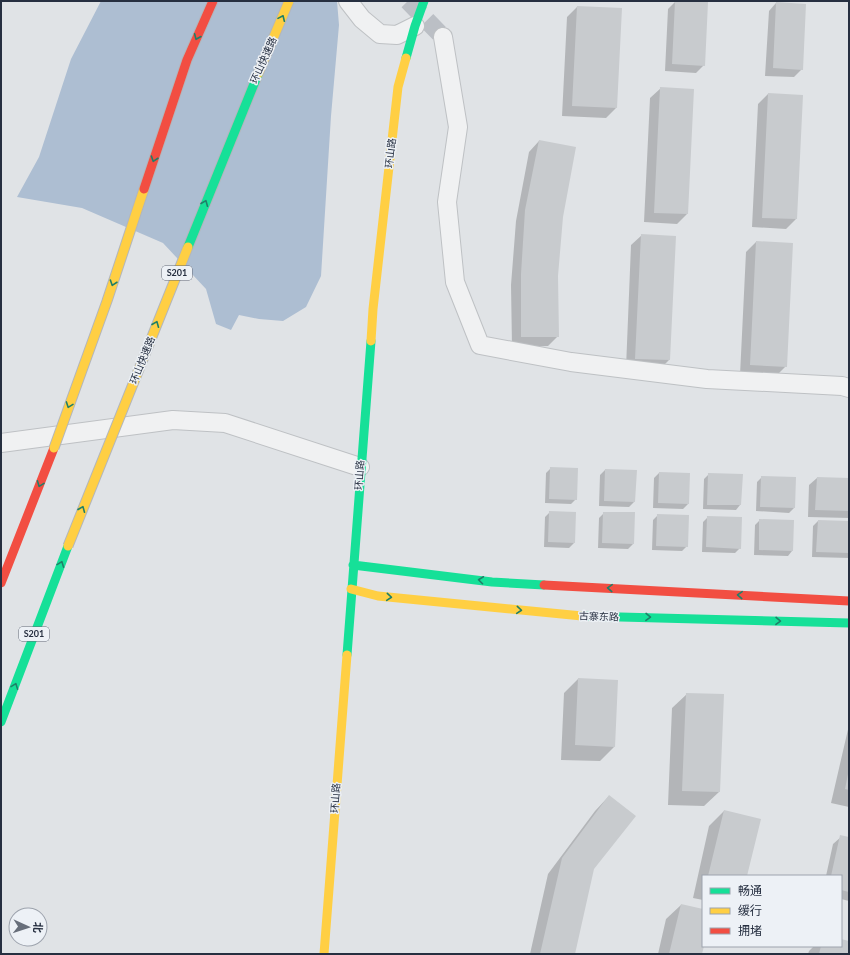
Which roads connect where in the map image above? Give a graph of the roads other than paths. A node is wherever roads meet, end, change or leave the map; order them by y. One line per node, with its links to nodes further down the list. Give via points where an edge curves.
1 (213, 1): 11 (main road, one-way to 11, bridge, via 187,60 107,301 54,448)
2 (289, 1): 15 (main road, 环山快速路 / S201, one-way to 2, bridge, via 68,546 246,101)
3 (348, 1): 5 (street, via 362,19 380,34 397,35)
4 (424, 1): 5 (main road, 环山路)
5 (415, 26): 9 (main road, 环山路, via 398,87 373,309)
6 (443, 37): 7 (street, via 458,127 447,202 455,282 480,345 571,362 707,379)
7 (849, 388)
8 (1, 443): 9 (street, via 174,420 225,423)
9 (360, 467): 10 (main road, 环山路)
10 (353, 565): 12 (main road, 环山路); 13 (main road, one-way to 10, via 492,582)
11 (1, 583)
12 (351, 589): 14 (main road, 古寨东路, one-way to 14, via 378,596 584,616); 16 (main road, 环山路)
13 (849, 601)
14 (849, 623)
15 (1, 722)
16 (324, 954)

